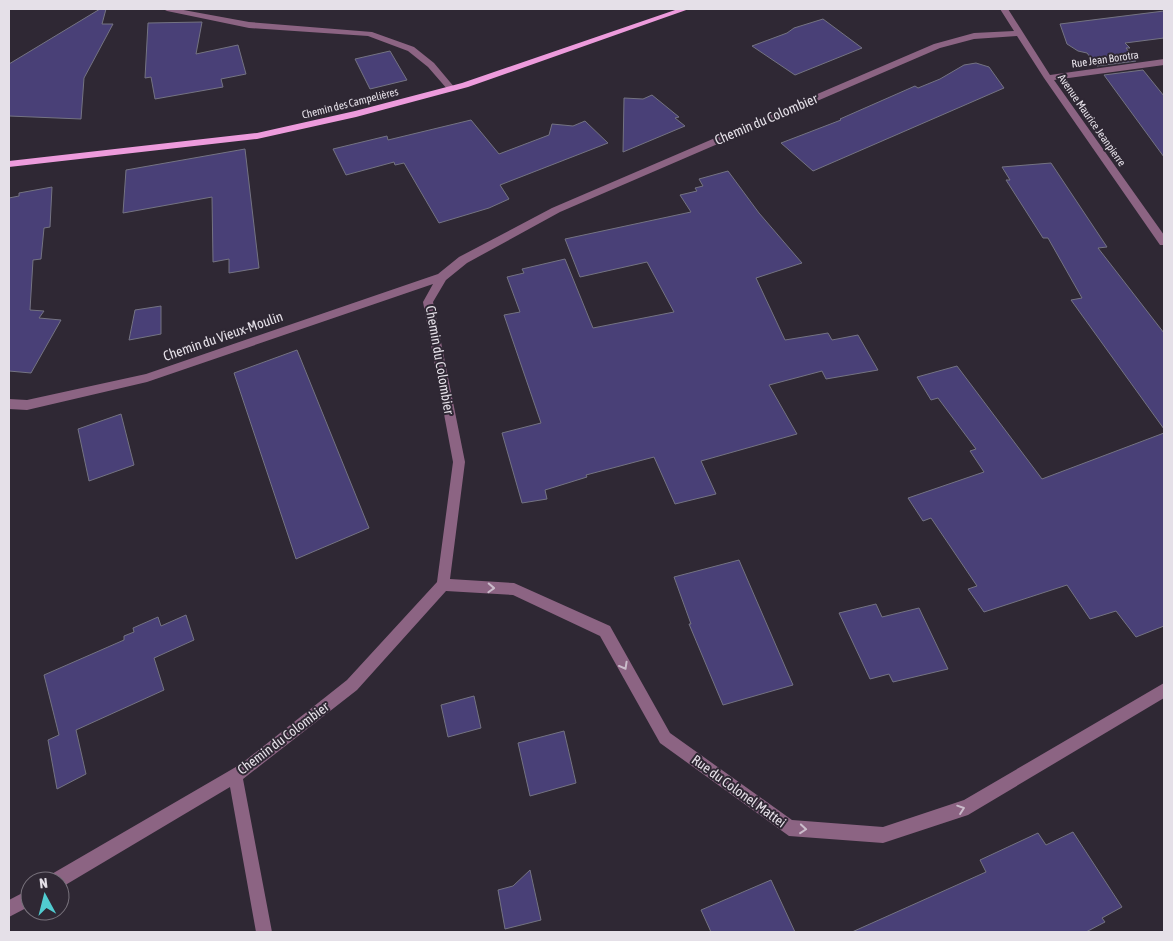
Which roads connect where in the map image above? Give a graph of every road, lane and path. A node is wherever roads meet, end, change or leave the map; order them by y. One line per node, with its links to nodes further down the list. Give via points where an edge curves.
1 (167, 9): 7 (street)
2 (220, 9): 7 (street)
3 (685, 9): 11 (main road, Chemin des Campelières)
4 (1004, 9): 6 (street, Avenue Maurice Jeanpierre)
5 (1014, 9): 6 (street)
6 (1010, 19): 8 (street, Avenue Maurice Jeanpierre)
7 (220, 20): 11 (street, via 294,30 369,34 411,49 431,64)
8 (1018, 33): 10 (street, Avenue Maurice Jeanpierre); 14 (street, Chemin du Colombier, via 974,36 928,50 556,210 463,260)
9 (1164, 62): 10 (street, Rue Jean Borotra)
10 (1048, 78): 13 (street, Avenue Maurice Jeanpierre)
11 (451, 88): 12 (main road, Chemin des Campelières, via 257,136)
12 (9, 164)
13 (1164, 242)
14 (442, 277): 15 (street, Chemin du Vieux-Moulin, via 147,378 28,406); 16 (street, Chemin du Colombier, via 428,302 458,462)
15 (9, 404)
16 (443, 585): 17 (street, Rue du Colonel Mattei, one-way to 17, via 514,588 605,631 665,738 789,828 883,835 968,807); 18 (street, Chemin du Colombier, via 352,685)
17 (1164, 690)
18 (235, 775): 19 (street, Chemin du Colombier); 22 (street)
19 (70, 873)
20 (20, 903): 21 (street)
21 (9, 909)
22 (264, 932)

